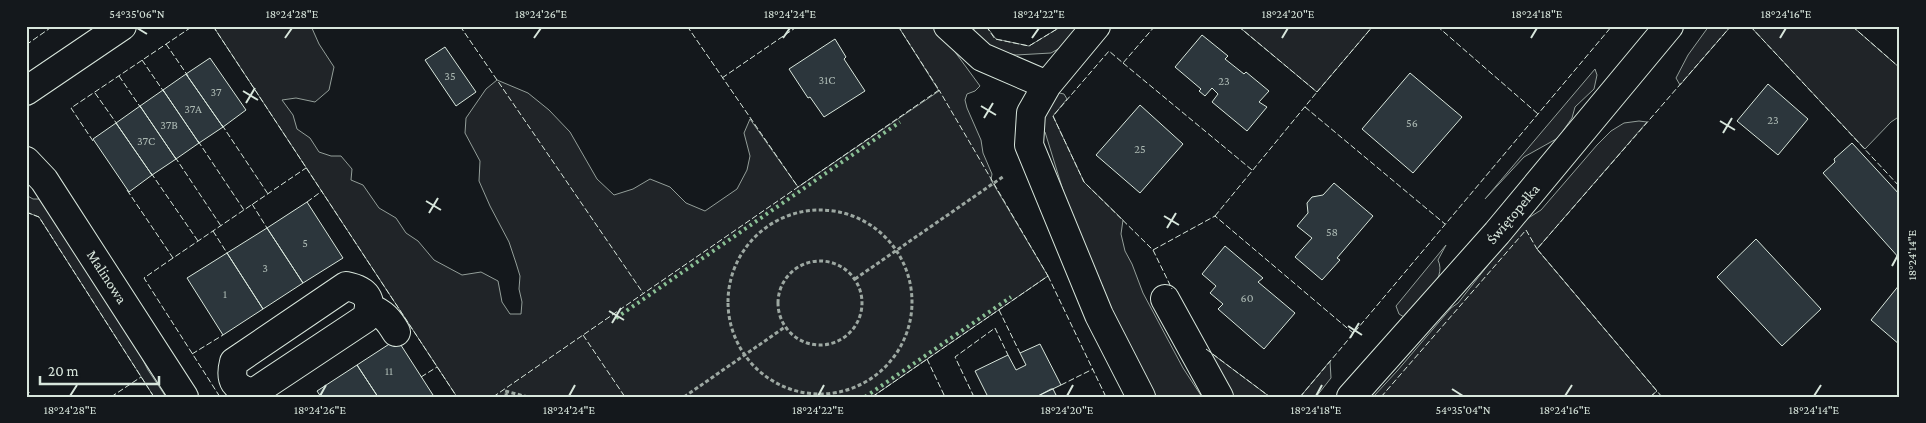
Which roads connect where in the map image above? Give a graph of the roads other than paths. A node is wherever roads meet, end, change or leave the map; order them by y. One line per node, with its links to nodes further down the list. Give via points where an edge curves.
1 (122, 26): 6 (street)
2 (948, 26): 5 (street, via 982,57)
3 (1096, 26): 5 (street)
4 (1669, 26): 15 (street, Świętopełka, via 1497,233)
5 (1047, 85): 13 (street, via 1031,113 1029,145 1099,315)
6 (26, 91)
7 (26, 161): 12 (street, Malinowa, via 44,180)
8 (1166, 299): 14 (street)
9 (370, 308): 10 (street, via 381,312); 11 (street, via 366,318); 11 (street, via 367,296 357,288 346,286 234,362 231,373 235,383)
10 (396, 332)
11 (249, 395)
12 (184, 397)
13 (1141, 397)
14 (1219, 397)
15 (1351, 397)

